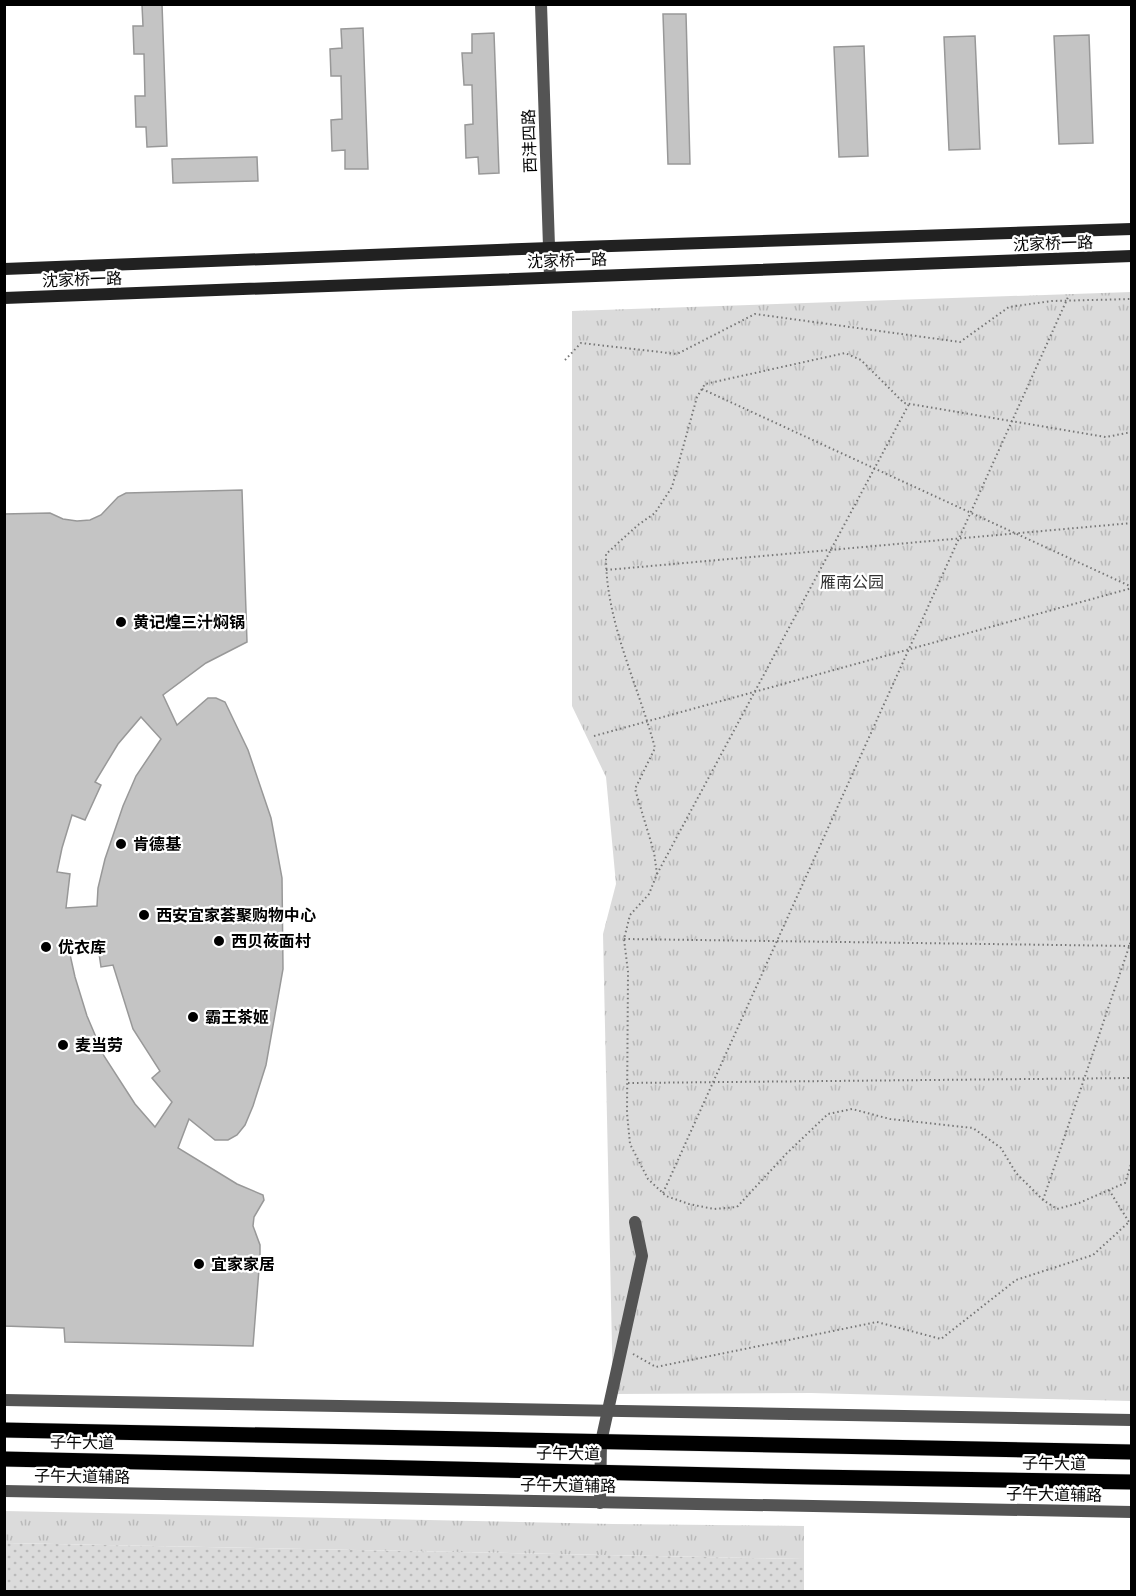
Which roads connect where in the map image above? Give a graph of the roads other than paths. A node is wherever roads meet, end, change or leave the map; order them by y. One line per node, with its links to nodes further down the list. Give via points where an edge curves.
1 (542, 4): 3 (street, 西沣四路)
2 (1131, 229): 3 (main road, 沈家桥一路)
3 (550, 248): 5 (main road, 沈家桥一路); 6 (street, 西沣四路)
4 (1131, 256): 6 (main road, 沈家桥一路)
5 (4, 269)
6 (550, 277): 7 (main road, 沈家桥一路)
7 (4, 298)
8 (635, 1222): 10 (street, via 642,1256)
9 (4, 1400): 10 (street)
10 (608, 1410): 11 (street); 13 (street)
11 (1131, 1420)
12 (12, 1431): 13 (main road, 子午大道); 15 (main road)
13 (601, 1442): 14 (main road, 子午大道); 16 (street)
14 (1131, 1452)
15 (12, 1459): 16 (main road, 子午大道)
16 (600, 1471): 17 (main road, 子午大道); 19 (street)
17 (1131, 1482)
18 (4, 1491): 19 (street, 子午大道辅路)
19 (600, 1503): 20 (street, 子午大道辅路)
20 (1131, 1512)

